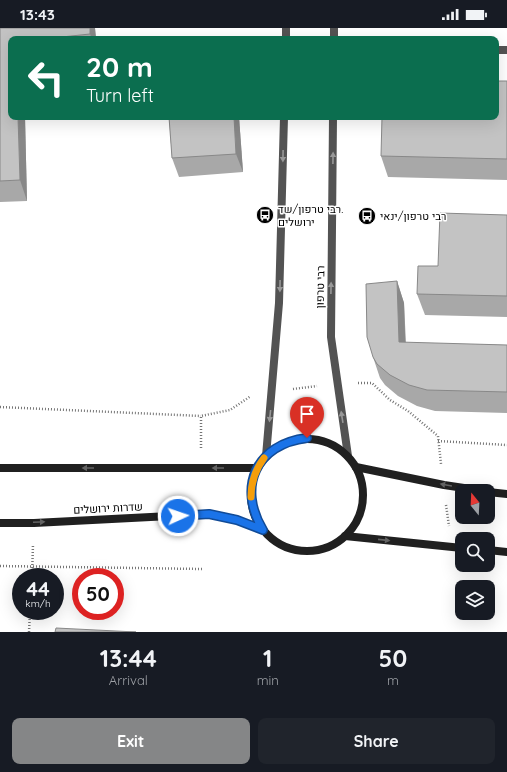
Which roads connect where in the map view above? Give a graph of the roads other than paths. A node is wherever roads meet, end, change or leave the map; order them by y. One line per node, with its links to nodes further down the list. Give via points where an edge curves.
1 (284, 120): 3 (street, one-way to 3, via 279,303)
2 (333, 120): 4 (street, רבי טרפון, one-way to 2, via 331,337)
3 (266, 456): 4 (main road, via 278,446 292,440 307,438 323,440); 7 (main road)
4 (348, 456): 5 (main road)
5 (356, 467): 8 (main road, one-way to 5); 13 (main road, via 363,496 360,511)
6 (0, 468): 7 (main road, one-way to 6)
7 (257, 468): 12 (main road, via 251,484 250,500 254,516)
8 (455, 487)
9 (495, 493): 10 (main road)
10 (507, 494)
11 (0, 523): 12 (main road, שדרות ירושלים, one-way to 12, via 209,514 237,520)
12 (263, 530): 13 (main road, via 283,546 309,551 334,543)
13 (345, 536): 14 (main road, one-way to 14)
14 (455, 547)
15 (495, 551): 16 (main road)
16 (507, 552)

